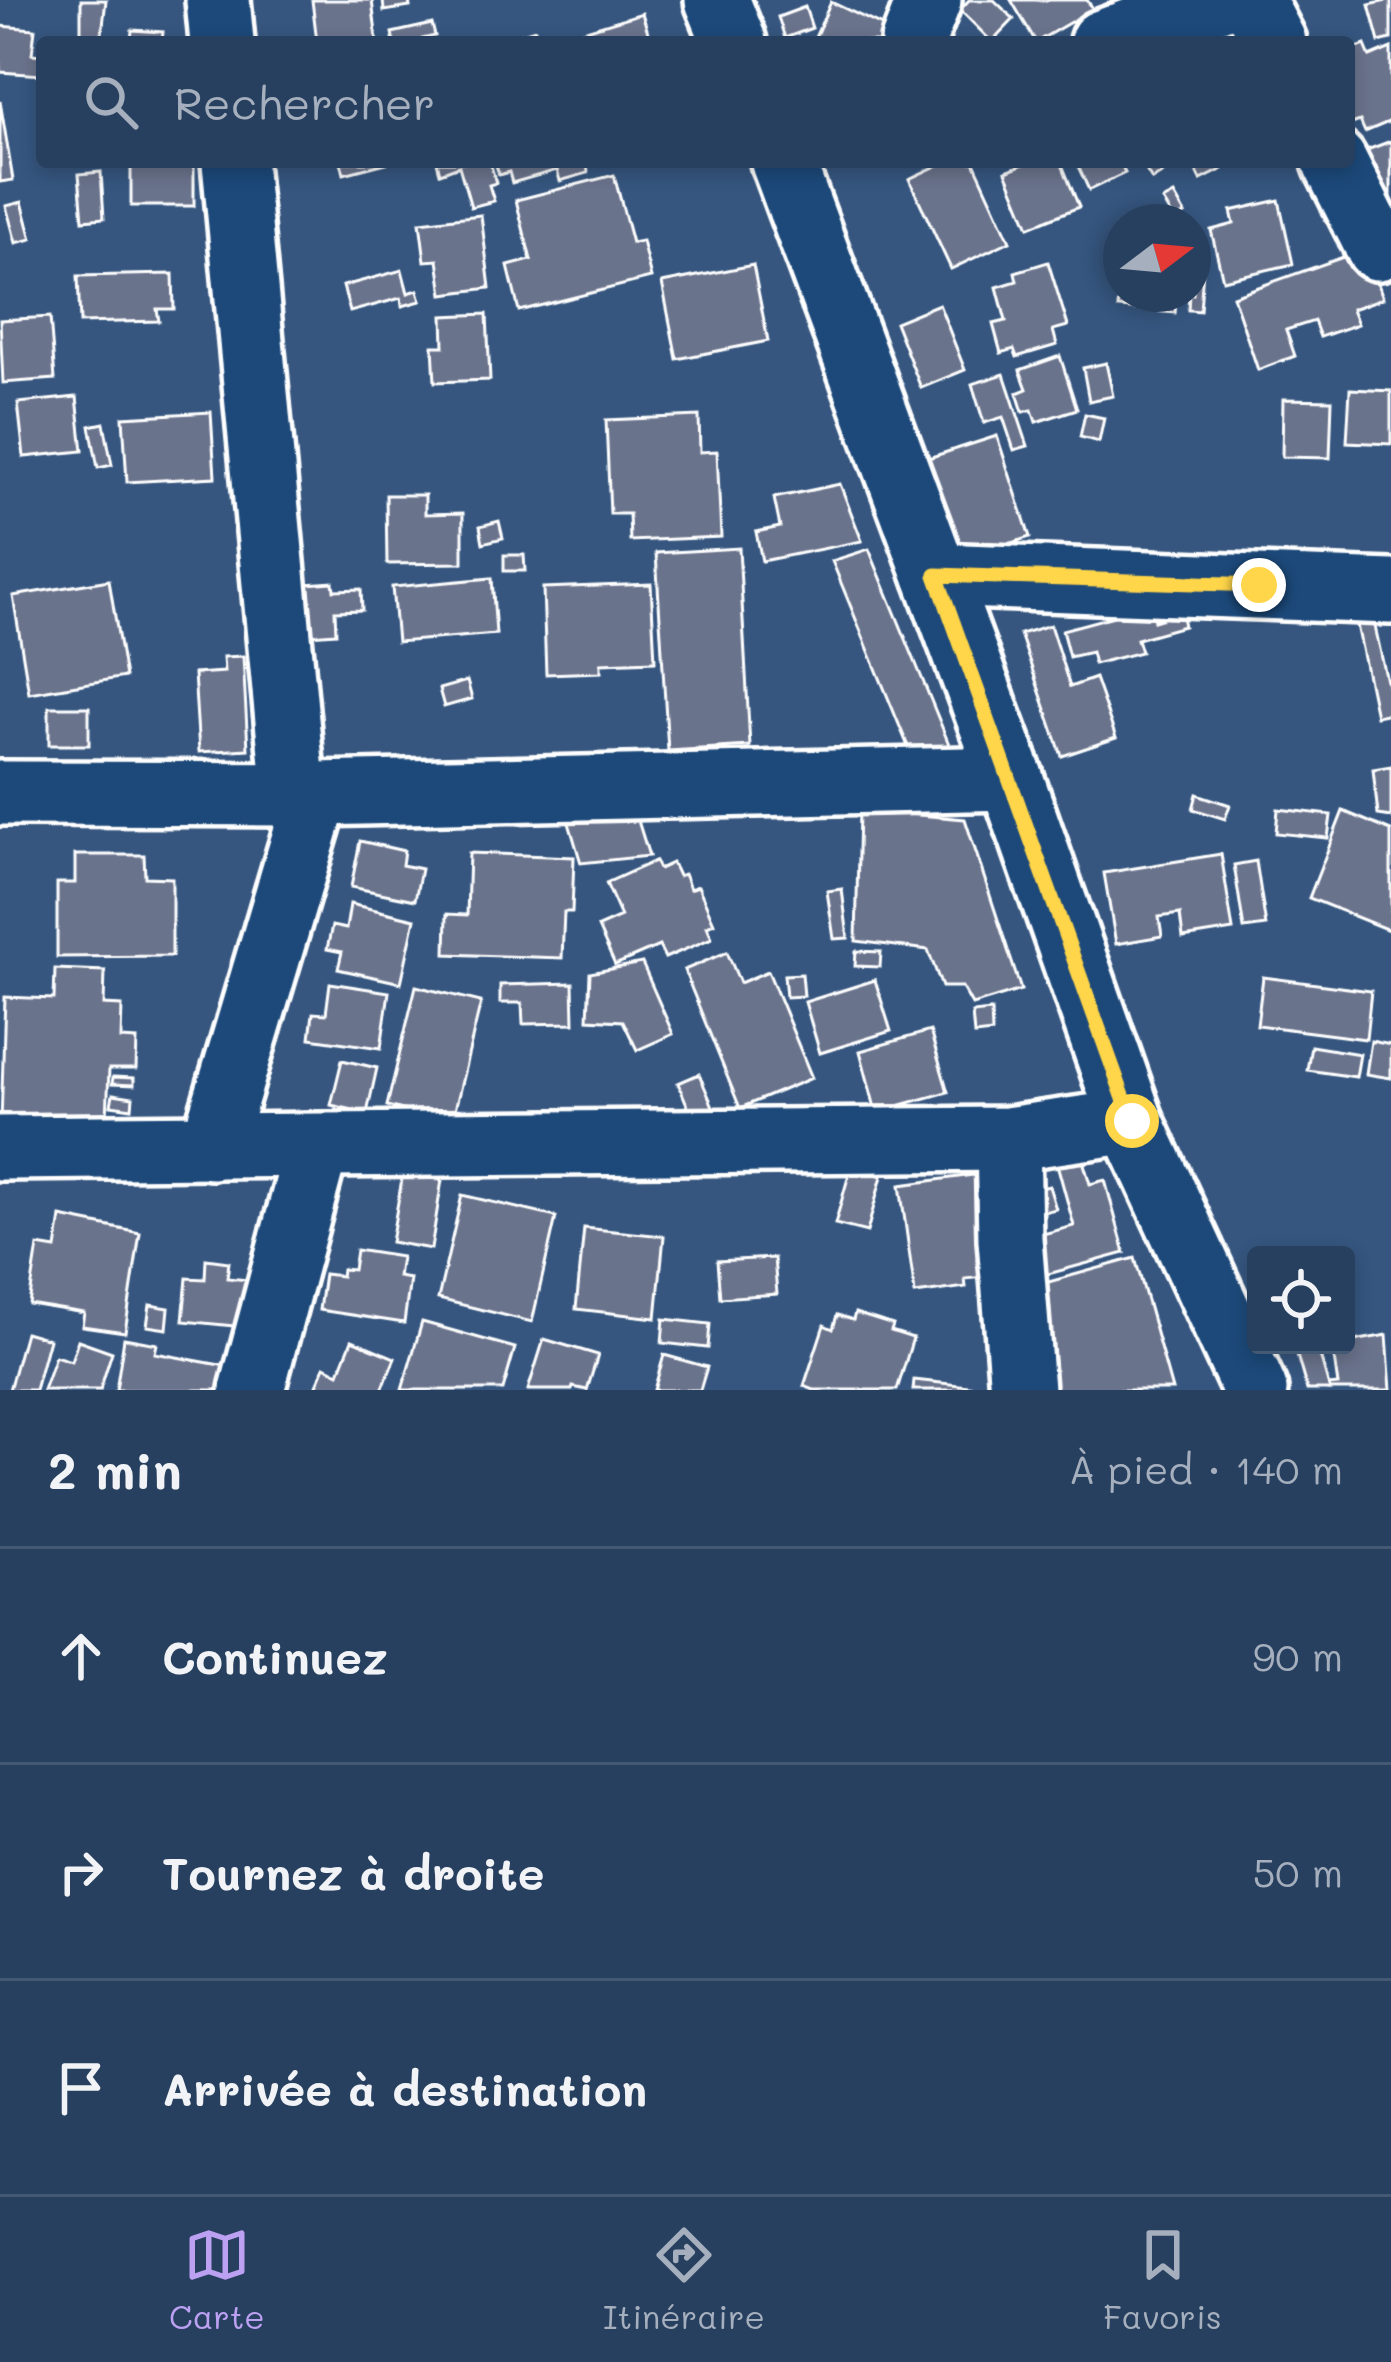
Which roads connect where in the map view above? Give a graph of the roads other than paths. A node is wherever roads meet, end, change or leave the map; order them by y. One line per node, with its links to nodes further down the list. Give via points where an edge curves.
1 (218, 0): 6 (street)
2 (717, 0): 7 (street)
3 (929, 0): 8 (street)
4 (1216, 0): 9 (street)
5 (1252, 0): 10 (street)
6 (221, 36)
7 (732, 36)
8 (915, 36)
9 (1118, 36)
10 (1271, 36)
11 (235, 168): 19 (street)
12 (1338, 168): 14 (street)
13 (806, 176): 15 (street)
14 (1378, 248)
15 (936, 575): 16 (street); 17 (street)
16 (1391, 592)
17 (1011, 778): 19 (street); 20 (street)
18 (0, 793): 19 (street)
19 (306, 794): 23 (street)
20 (1132, 1121): 21 (street); 27 (street)
21 (1008, 1139): 22 (street); 26 (street)
22 (317, 1146): 23 (street); 25 (street)
23 (212, 1147): 24 (street)
24 (0, 1148)
25 (252, 1390)
26 (1022, 1390)
27 (1255, 1390)

